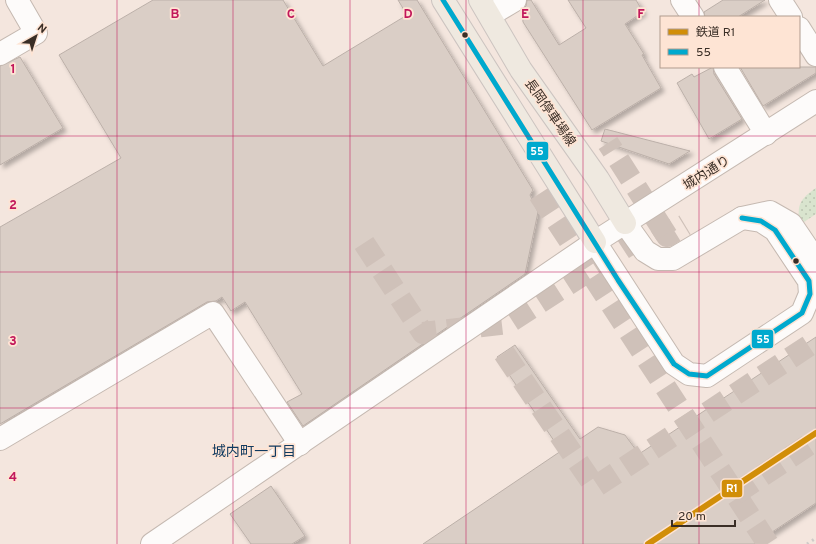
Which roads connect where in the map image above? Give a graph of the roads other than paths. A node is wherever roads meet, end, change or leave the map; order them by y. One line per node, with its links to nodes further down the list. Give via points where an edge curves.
1 (17, 0): 10 (street, via 36,33)
2 (443, 0): 17 (main road)
3 (515, 0): 6 (street)
4 (682, 0): 7 (street)
5 (780, 0): 8 (street)
6 (485, 7): 16 (main road, 長岡停車場線, via 521,70 598,179)
7 (692, 16)
8 (790, 16)
9 (800, 30): 11 (street)
10 (0, 54)
11 (816, 55)
12 (725, 68): 14 (street)
13 (816, 101): 14 (street, 城内通り)
14 (766, 134): 16 (street, 城内通り)
15 (742, 218): 16 (street, via 673,259 658,259 645,251); 18 (street, via 770,212 791,224); 19 (street, via 761,221 775,230 809,280)
16 (624, 223): 17 (street, 城内通り)
17 (595, 242): 19 (street, via 674,364 689,374 707,376); 21 (street, 城内通り)
18 (816, 261)
19 (809, 307)
20 (0, 439): 21 (street, via 213,312)
21 (300, 444): 22 (street, 城内通り)
22 (152, 544)

